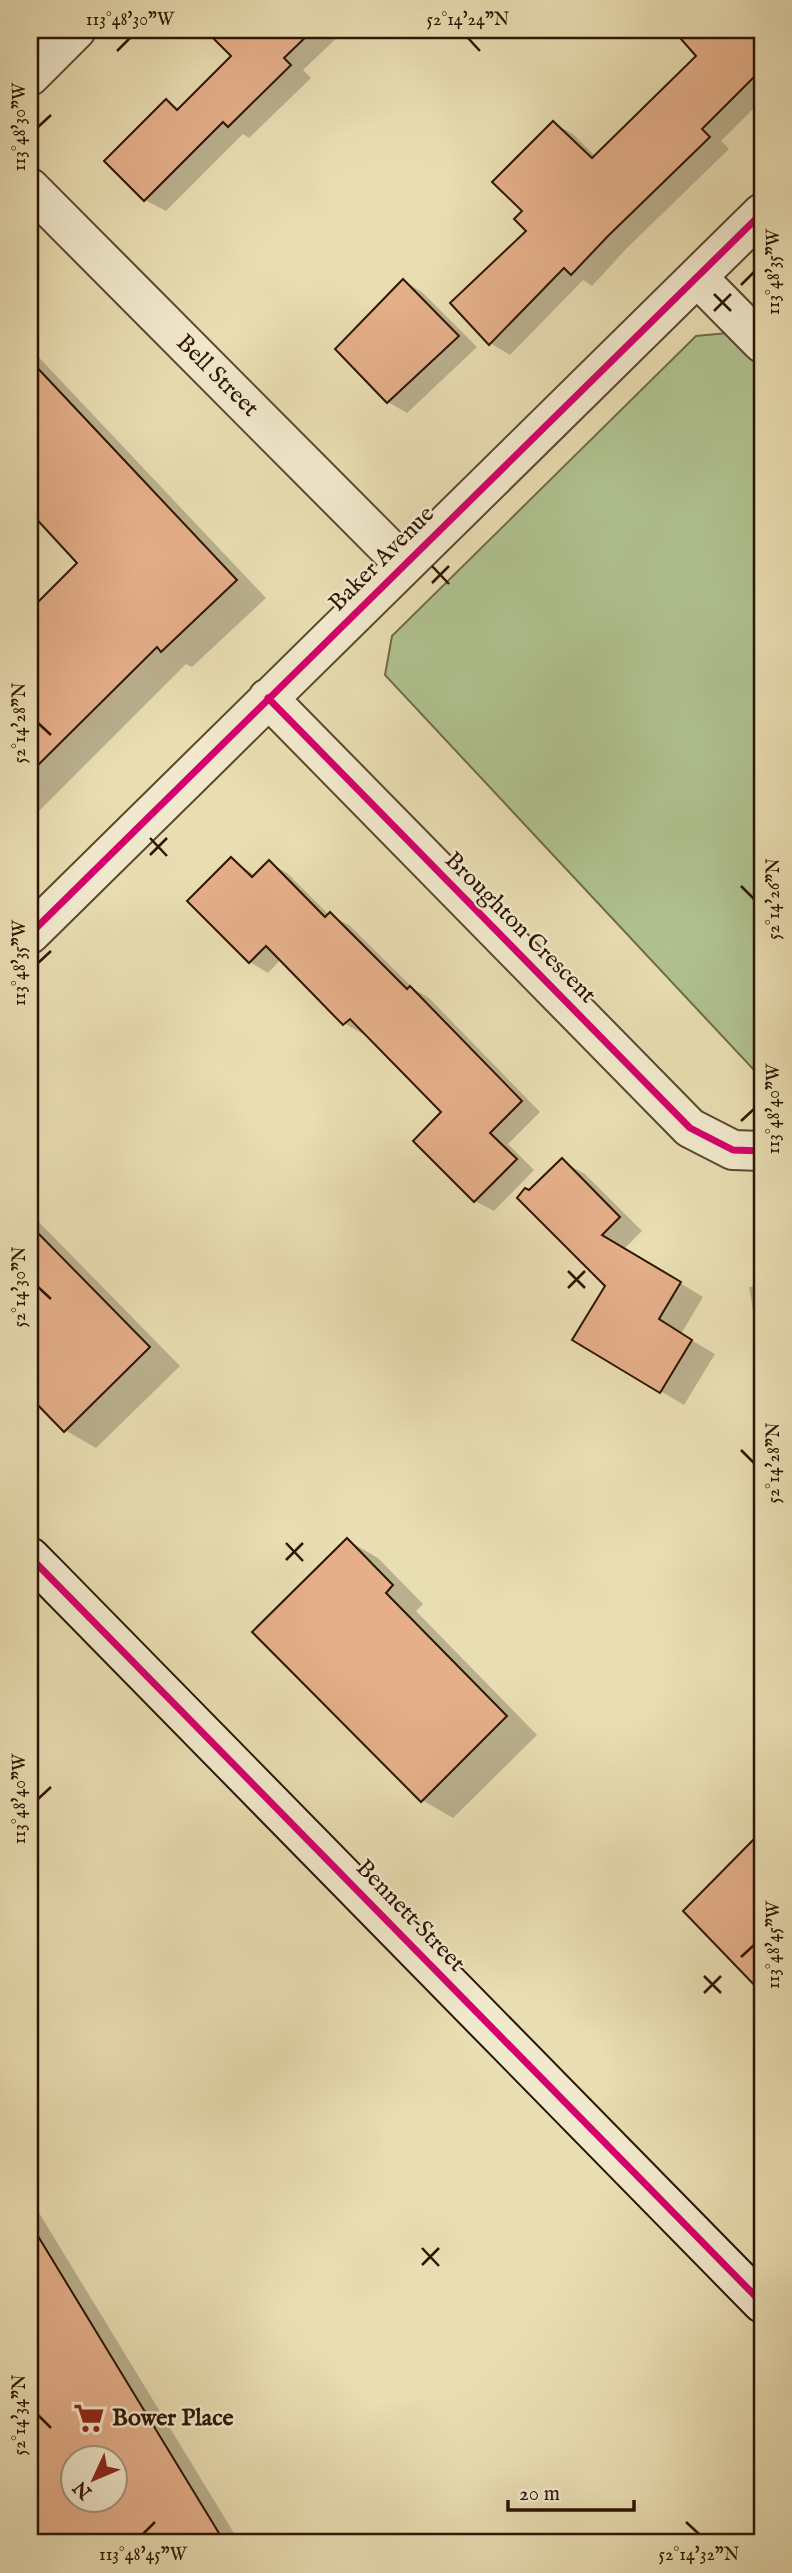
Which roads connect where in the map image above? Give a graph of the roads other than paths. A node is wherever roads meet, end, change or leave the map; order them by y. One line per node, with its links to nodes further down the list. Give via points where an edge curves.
1 (76, 30): 2 (street)
2 (30, 76)
3 (30, 188): 7 (street, Bell Street)
4 (762, 213): 5 (street, Baker Avenue)
5 (697, 276): 6 (street); 7 (street, Baker Avenue)
6 (762, 343)
7 (404, 564): 8 (street, Baker Avenue)
8 (268, 698): 9 (street, Baker Avenue); 10 (street, Broughton Crescent, via 690,1128 733,1150)
9 (30, 934)
10 (762, 1151)
11 (30, 1557): 12 (street, Bennett Street)
12 (762, 2303)

